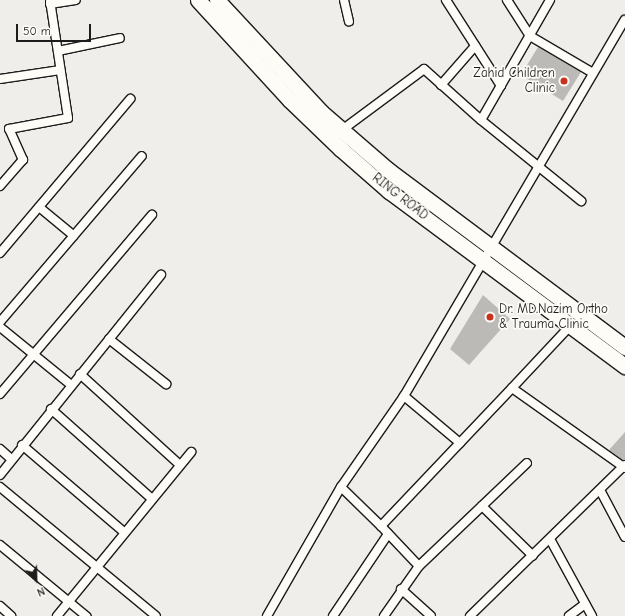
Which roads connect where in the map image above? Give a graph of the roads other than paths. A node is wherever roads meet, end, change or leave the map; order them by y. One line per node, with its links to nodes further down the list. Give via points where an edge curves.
1 (76, 0): 8 (street)
2 (198, 0): 34 (highway, RING ROAD, via 290,100 340,149 390,191)
3 (217, 0): 24 (highway, RING ROAD)
4 (344, 0): 10 (street)
5 (446, 0): 14 (street)
6 (507, 0): 12 (street)
7 (550, 0): 12 (street)
8 (50, 2): 15 (street)
9 (625, 20): 11 (street)
10 (349, 21)
11 (623, 30): 17 (street)
12 (530, 36): 17 (street); 20 (street)
13 (120, 38): 15 (street)
14 (475, 46): 19 (street); 20 (street)
15 (58, 51): 16 (street)
16 (60, 70): 18 (street); 23 (street, via 68,118)
17 (593, 73): 26 (street)
18 (0, 79)
19 (441, 85): 22 (street); 24 (street, via 424,69)
20 (500, 86): 22 (street)
21 (130, 99): 29 (street)
22 (481, 120): 26 (street)
23 (4, 129): 27 (street, via 23,160)
24 (342, 130): 32 (highway, RING ROAD, via 388,170)
25 (142, 156): 31 (street)
26 (537, 166): 28 (street); 32 (street)
27 (0, 186)
28 (581, 201)
29 (39, 207): 31 (street); 33 (street)
30 (152, 215): 41 (street)
31 (74, 236): 36 (street)
32 (490, 245): 34 (street); 40 (highway, RING ROAD)
33 (0, 252)
34 (483, 259): 37 (highway, RING ROAD); 48 (street)
35 (161, 275): 39 (street)
36 (0, 322)
37 (571, 325): 42 (highway, RING ROAD); 46 (street)
38 (0, 327): 41 (street)
39 (109, 338): 43 (street); 44 (street)
40 (625, 347)
41 (34, 355): 45 (street); 47 (street)
42 (625, 366)
43 (80, 374): 45 (street); 56 (street)
44 (166, 384)
45 (71, 385): 49 (street)
46 (512, 388): 50 (street); 57 (street)
47 (0, 394)
48 (404, 396): 50 (street); 60 (street)
49 (51, 409): 51 (street); 62 (street)
50 (460, 443): 64 (street)
51 (22, 445): 54 (street); 65 (street)
52 (0, 449): 54 (street)
53 (191, 452): 56 (street)
54 (11, 459): 58 (street)
55 (527, 463): 63 (street)
56 (180, 465): 62 (street)
57 (625, 467): 61 (street)
58 (0, 475)
59 (0, 487): 71 (street)
60 (341, 487): 64 (street); 82 (street)
61 (600, 490): 67 (street); 68 (street)
62 (152, 499): 65 (street)
63 (482, 506): 70 (street); 72 (street)
64 (381, 526): 66 (street)
65 (124, 532): 71 (street)
66 (388, 534): 72 (street); 83 (street)
67 (625, 538)
68 (550, 539): 70 (street); 75 (street)
69 (0, 545): 74 (street)
70 (533, 556): 77 (street)
71 (97, 566): 74 (street); 81 (street)
72 (419, 566): 73 (street)
73 (401, 589): 84 (street); 85 (street)
74 (69, 601): 79 (street); 80 (street)
75 (585, 604): 87 (street); 88 (street)
76 (0, 606): 78 (street)
77 (478, 613): 86 (street)
78 (11, 616)
79 (57, 616)
80 (86, 616)
81 (156, 616)
82 (267, 616)
83 (332, 616)
84 (384, 616)
85 (431, 616)
86 (470, 616)
87 (569, 616)
88 (592, 616)

